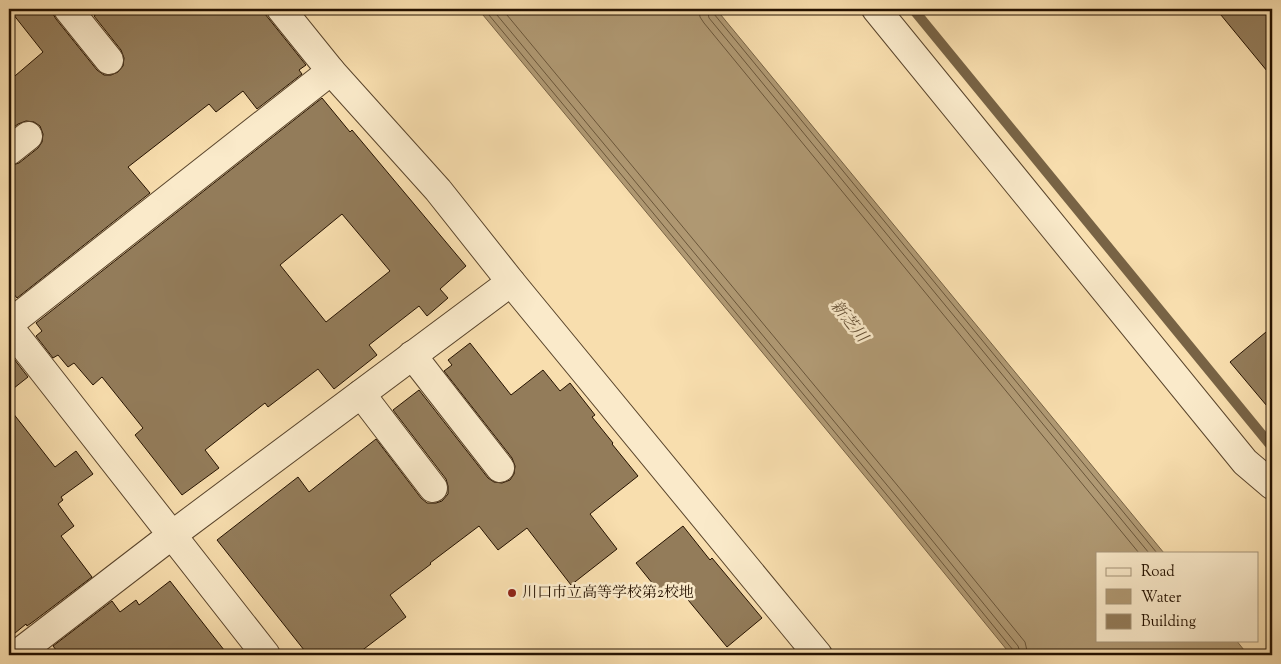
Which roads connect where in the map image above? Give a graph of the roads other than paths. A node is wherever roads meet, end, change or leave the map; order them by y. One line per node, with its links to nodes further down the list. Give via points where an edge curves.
1 (68, 9): 4 (street)
2 (280, 9): 5 (street)
3 (876, 9): 11 (street, via 1245,462)
4 (109, 60)
5 (331, 71): 6 (street, via 438,190); 7 (street)
6 (511, 282): 8 (street); 16 (street)
7 (9, 325): 13 (street)
8 (412, 355): 9 (street); 10 (street)
9 (361, 394): 12 (street); 13 (street)
10 (500, 468)
11 (1272, 484)
12 (433, 488)
13 (172, 535): 14 (street); 15 (street)
14 (16, 655)
15 (266, 655)
16 (818, 655)

